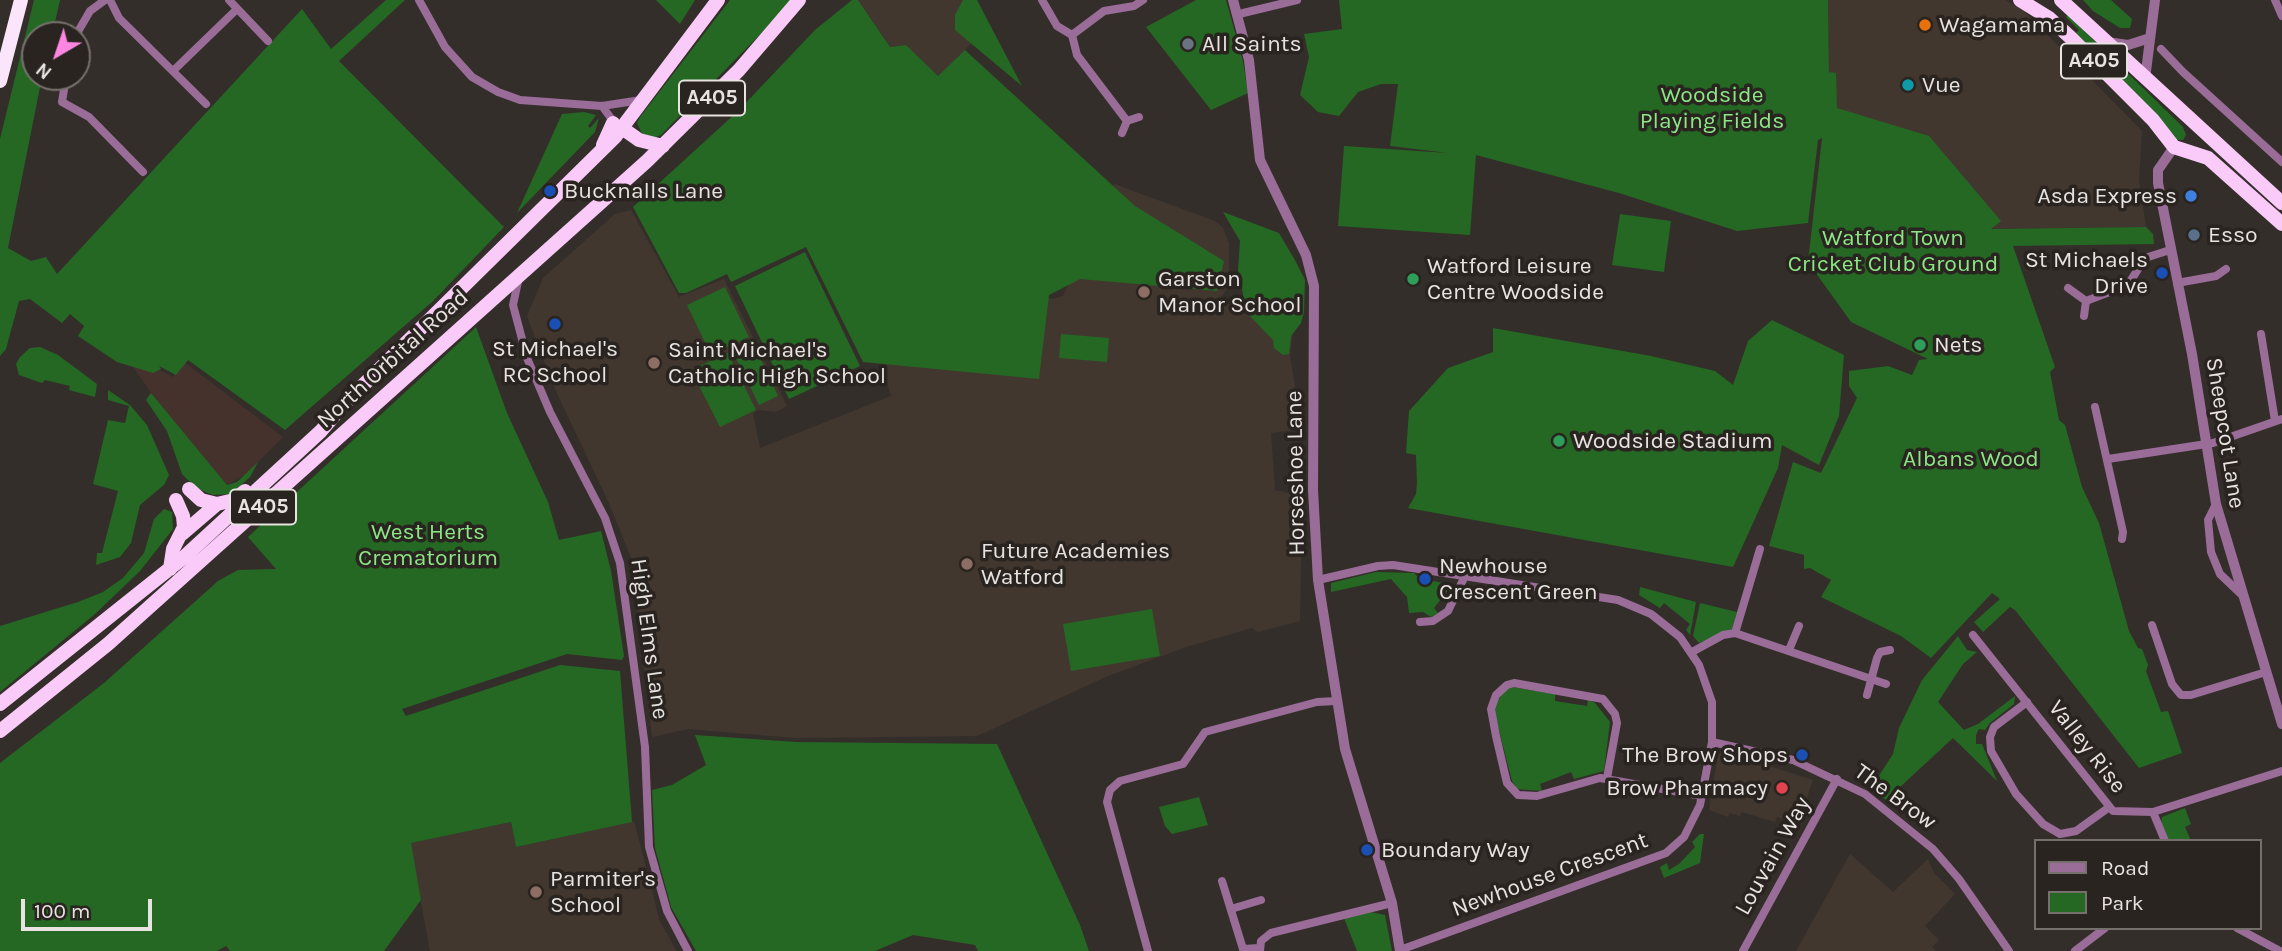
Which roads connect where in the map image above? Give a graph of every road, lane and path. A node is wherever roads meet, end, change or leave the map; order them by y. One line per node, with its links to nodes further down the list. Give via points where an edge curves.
1 (21, 0): 26 (highway)
2 (107, 0): 18 (street); 24 (street)
3 (229, 0): 15 (street)
4 (419, 0): 30 (street, via 445,47 486,86 520,100)
5 (718, 0): 28 (highway, North Orbital Road / A405)
6 (799, 0): 36 (highway, North Orbital Road / A405, via 739,70)
7 (1042, 0): 19 (street, via 1057,26)
8 (1143, 0): 19 (street, via 1104,11)
9 (1233, 0): 16 (street, Horseshoe Lane)
10 (1297, 0): 16 (street)
11 (2020, 0): 37 (highway, A405, via 2070,37)
12 (2062, 0): 22 (highway, A405)
13 (2155, 0): 20 (street)
14 (2275, 0): 17 (street)
15 (237, 9): 21 (street); 24 (street)
16 (1239, 14): 66 (street, Horseshoe Lane, via 1260,160 1306,255 1314,286 1313,489)
17 (2282, 16)
18 (84, 21)
19 (1072, 35): 32 (street, via 1077,55)
20 (2150, 38): 22 (street, via 2128,45); 25 (street)
21 (268, 41)
22 (2104, 41): 25 (highway, A405)
23 (2161, 49): 38 (street)
24 (173, 71): 29 (street)
25 (2145, 80): 33 (highway, A405)
26 (0, 81)
27 (63, 91): 39 (street, via 62,102 89,117)
28 (643, 99): 30 (street); 34 (highway, North Orbital Road / A405)
29 (206, 104)
30 (602, 106): 34 (street)
31 (1139, 117): 32 (street)
32 (1127, 121): 35 (street)
33 (2191, 121): 37 (highway, via 2192,141); 40 (highway, A405)
34 (618, 126): 36 (highway, via 639,140); 52 (highway, North Orbital Road / A405, via 523,232)
35 (1122, 133)
36 (663, 146): 44 (highway, North Orbital Road / A405)
37 (2180, 148): 41 (highway, A405, via 2208,158); 42 (street, Sheepcot Lane, via 2158,170)
38 (2282, 162)
39 (143, 173)
40 (2282, 203)
41 (2282, 224)
42 (2170, 250): 45 (street, Sheepcot Lane); 48 (street, via 2145,258 2128,285)
43 (2226, 269): 45 (street, via 2216,276)
44 (520, 275): 47 (highway, North Orbital Road / A405); 49 (street)
45 (2177, 283): 55 (street, Sheepcot Lane)
46 (2068, 288): 48 (street)
47 (492, 299): 49 (street); 85 (highway, North Orbital Road / A405, via 82,667)
48 (2086, 301): 50 (street)
49 (513, 305): 101 (street, High Elms Lane, via 537,384 605,518 620,563 645,747 649,847 667,911)
50 (2084, 316)
51 (2261, 334): 54 (street)
52 (346, 402): 59 (highway, A405, via 234,500); 64 (highway, North Orbital Road / A405, via 321,431)
53 (2095, 407): 56 (street)
54 (2278, 420): 55 (street)
55 (2205, 444): 56 (street); 60 (street, Sheepcot Lane)
56 (2108, 459): 62 (street)
57 (190, 489): 59 (highway, A405, via 201,500)
58 (176, 500): 61 (highway, via 184,520)
59 (218, 504): 61 (highway)
60 (2216, 504): 67 (street, Sheepcot Lane); 67 (street, via 2208,520 2211,552 2220,574)
61 (182, 534): 64 (highway, via 173,549)
62 (2122, 539)
63 (1760, 548): 71 (street, via 1752,558)
64 (170, 569): 82 (highway, North Orbital Road / A405)
65 (1465, 576): 66 (street, Newhouse Crescent, via 1393,565); 68 (street, via 1448,611 1433,621); 75 (street, Newhouse Crescent, via 1618,600 1668,625)
66 (1318, 580): 80 (street, Horseshoe Lane)
67 (2241, 594): 76 (street, Sheepcot Lane)
68 (1420, 622)
69 (2152, 625): 76 (street, via 2172,684 2181,695)
70 (1799, 626): 73 (street)
71 (1735, 633): 73 (street); 75 (street)
72 (1973, 635): 81 (street, Valley Rise)
73 (1789, 650): 77 (street)
74 (1890, 650): 77 (street, via 1880,652)
75 (1692, 652): 86 (street, Newhouse Crescent, via 1712,702)
76 (2266, 672): 83 (street, Sheepcot Lane)
77 (1871, 679): 78 (street); 79 (street)
78 (1886, 684)
79 (1867, 695)
80 (1336, 701): 96 (street, Horseshoe Lane, via 1345,749); 102 (street, via 1317,702 1205,733 1183,764 1120,781 1110,790 1107,803)
81 (2027, 702): 91 (street, Valley Rise); 91 (street, via 1994,727 1990,737 1991,751 2011,788 2043,824 2060,834 2076,831)
82 (0, 704)
83 (2279, 704): 84 (street, Sheepcot Lane)
84 (2282, 724)
85 (0, 731)
86 (1712, 742): 89 (street, The Brow, via 1793,761); 90 (street, Newhouse Crescent)
87 (2282, 771): 92 (street, Valley Rise)
88 (1607, 778): 88 (street, via 1587,779 1527,798 1511,790 1492,709 1496,695 1514,683 1603,699 1616,723); 90 (street)
89 (1837, 779): 104 (street, Louvain Way); 105 (street, The Brow, via 1865,794 1933,849)
90 (1702, 796): 103 (street, Newhouse Crescent, via 1689,829 1666,853)
91 (2108, 808): 92 (street, Valley Rise, via 2116,813)
92 (2153, 812): 93 (street)
93 (2164, 839)
94 (1222, 881): 97 (street)
95 (1261, 900): 97 (street)
96 (1392, 903): 100 (street, via 1271,933); 103 (street, Horseshoe Lane)
97 (1231, 909): 100 (street, via 1243,949)
98 (2102, 930): 106 (street)
99 (2242, 930): 107 (street)
100 (1259, 950)
101 (688, 951)
102 (1148, 951)
103 (1400, 951)
104 (1743, 951)
105 (2009, 951)
106 (2076, 951)
107 (2280, 951)

